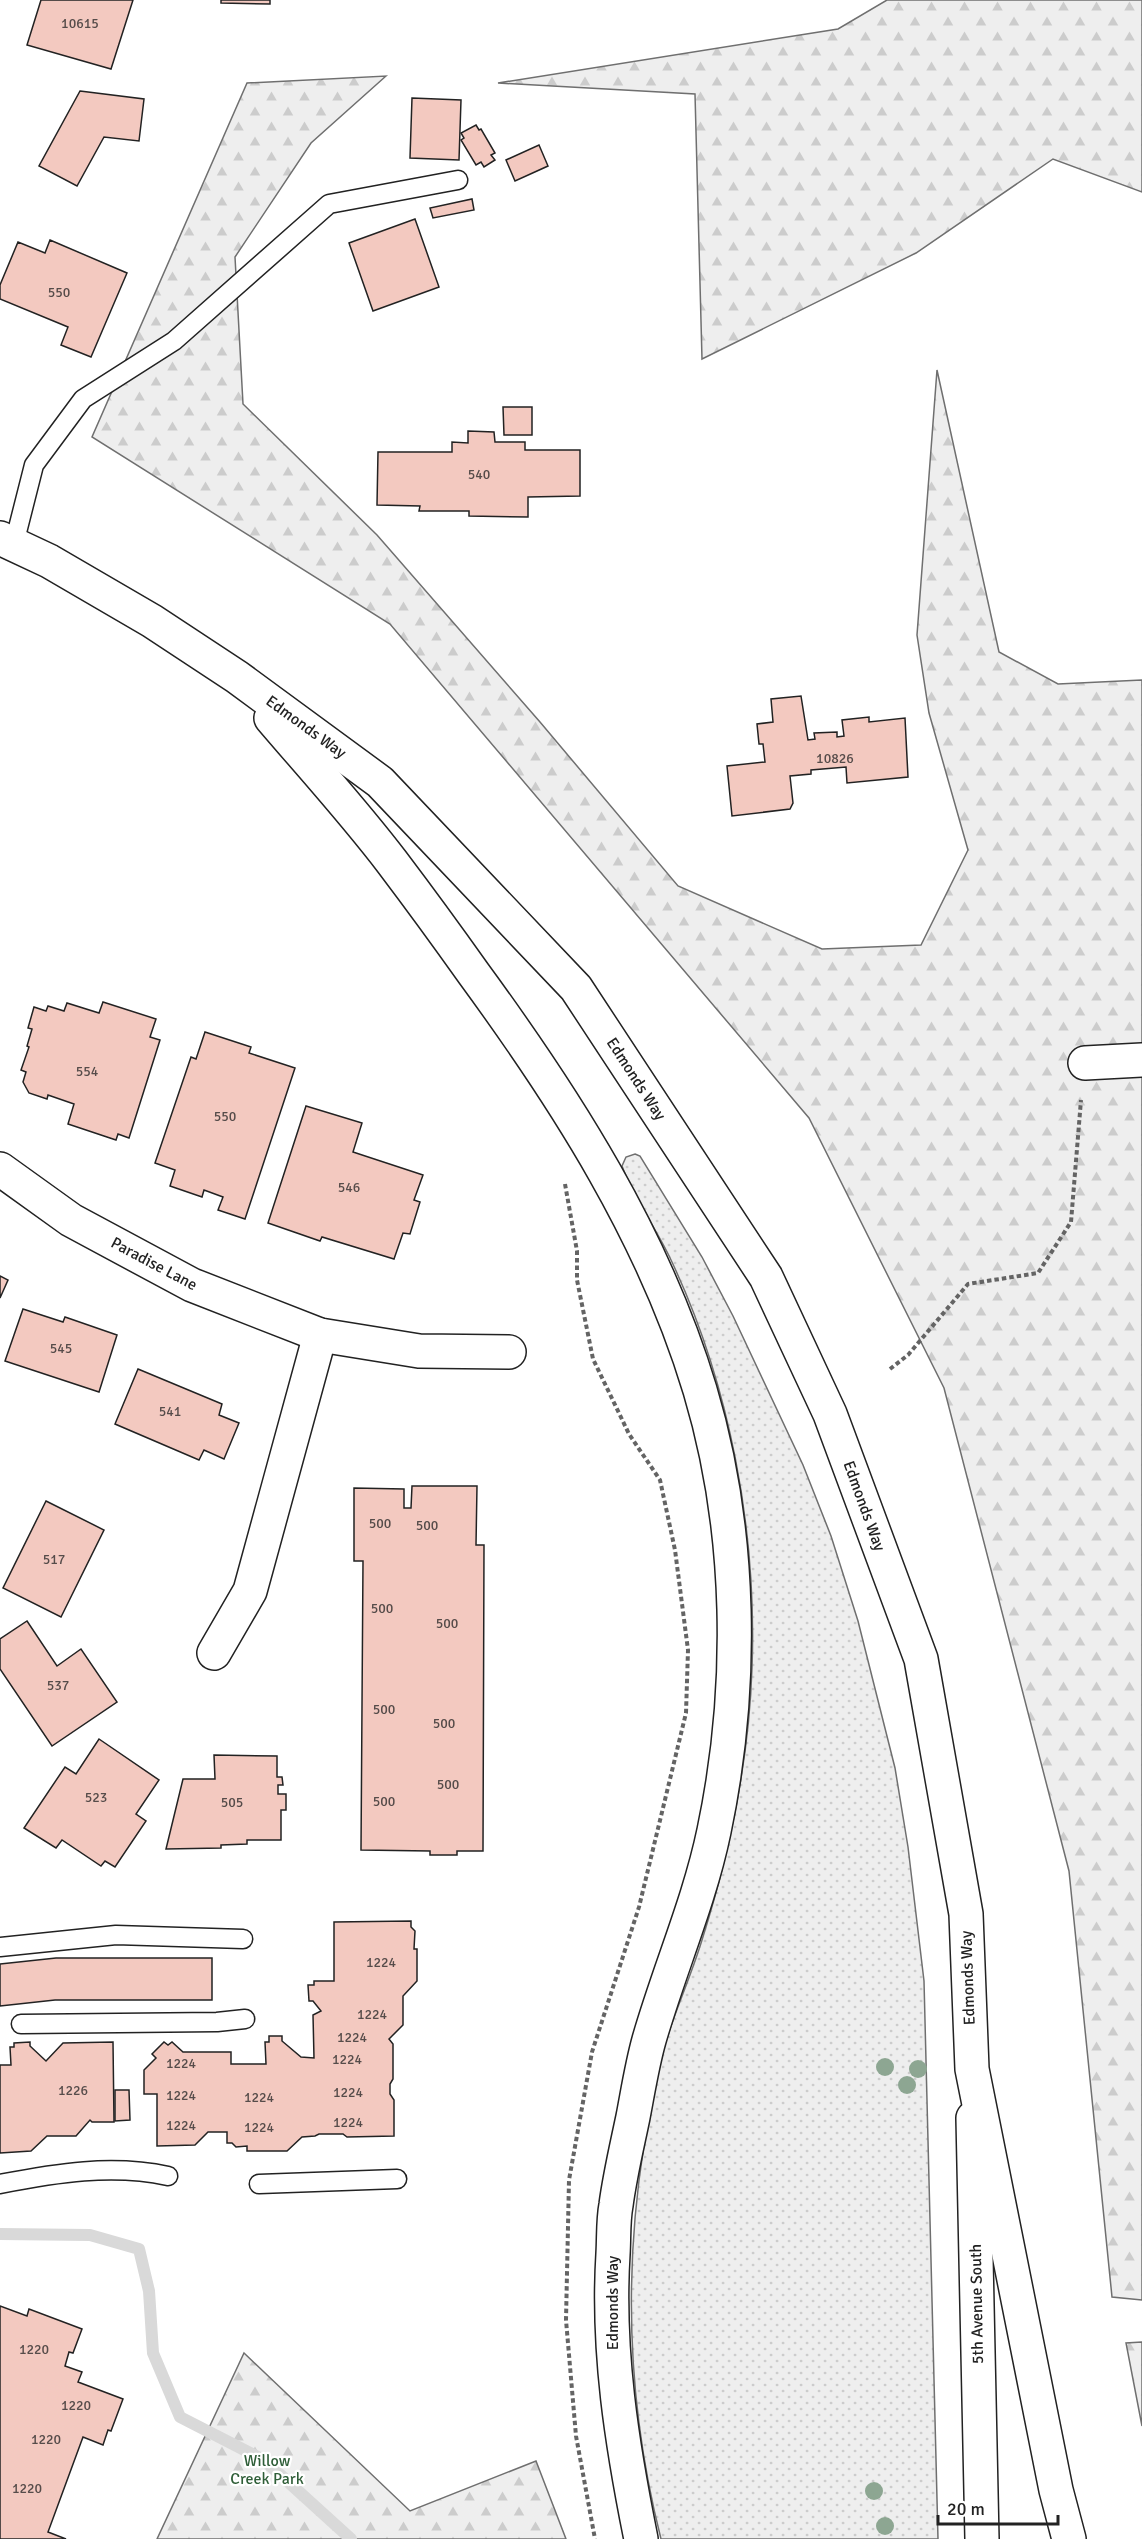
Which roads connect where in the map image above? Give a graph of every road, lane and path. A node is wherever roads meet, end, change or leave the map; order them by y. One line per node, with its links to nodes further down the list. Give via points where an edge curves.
1 (458, 180): 2 (lane, via 329,204 174,341 82,399 34,465)
2 (7, 541): 3 (main road, Edmonds Way, via 152,621)
3 (237, 677): 16 (main road, Edmonds Way, via 380,782 576,988 766,1277 830,1414 921,1659 966,1914); 22 (main road, Edmonds Way, via 390,859 518,1033 568,1111 616,1192 656,1272 692,1366 711,1437 725,1511 733,1591 723,1779 694,1905 648,2046 615,2208 610,2293 615,2383)
4 (1142, 1060): 5 (main road)
5 (1085, 1063): 10 (path, via 1071,1222 1038,1273 968,1284 908,1355)
6 (0, 1169): 8 (main road, Paradise Lane, via 71,1220 192,1285)
7 (564, 1179): 21 (path, via 577,1251 577,1280 593,1359 629,1434 660,1480 675,1550 688,1650 683,1724 639,1906 592,2052 569,2180 566,2320 576,2436)
8 (320, 1335): 9 (main road, Paradise Lane, via 419,1351); 11 (main road, via 250,1591)
9 (509, 1352)
10 (890, 1369)
11 (214, 1653)
12 (243, 1939): 13 (lane, via 116,1935)
13 (0, 1947)
14 (245, 2019): 15 (lane)
15 (21, 2024)
16 (972, 2069): 23 (main road, 5th Avenue South); 24 (main road, Edmonds Way)
17 (168, 2176): 19 (lane, via 140,2170 64,2172)
18 (397, 2179): 20 (lane)
19 (0, 2184)
20 (259, 2184)
21 (595, 2539)
22 (641, 2539)
23 (982, 2539)
24 (1069, 2539)

